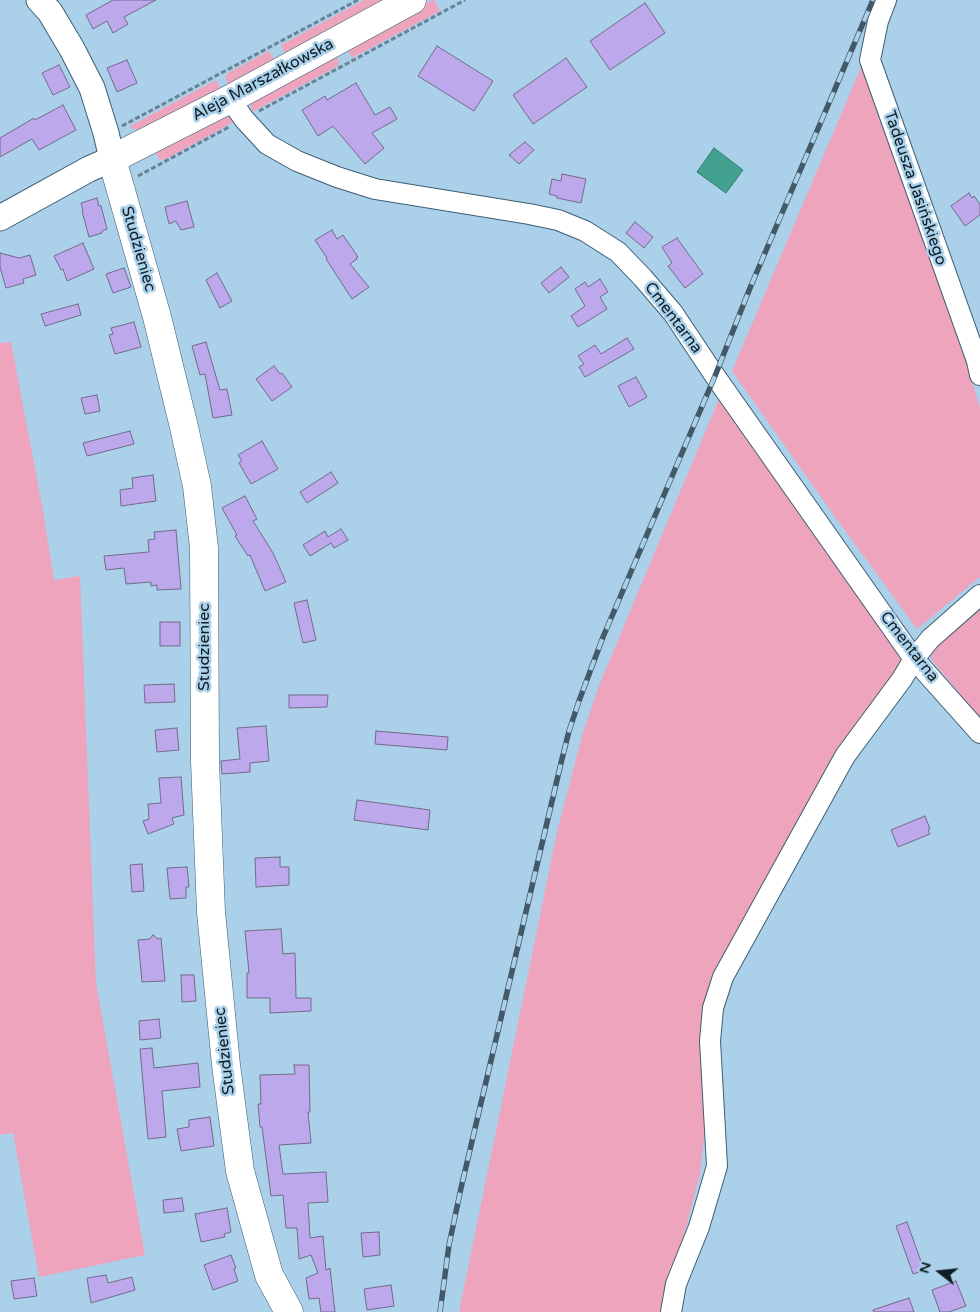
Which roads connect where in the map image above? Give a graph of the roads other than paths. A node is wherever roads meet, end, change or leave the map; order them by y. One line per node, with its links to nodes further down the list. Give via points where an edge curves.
1 (39, 0): 5 (street, Studzieniec, via 50,12 92,88)
2 (412, 0): 4 (main road, Aleja Marszałkowska)
3 (886, 0): 7 (street, Tadeusza Jasińskiego, via 870,60)
4 (237, 109): 5 (main road, Aleja Marszałkowska); 9 (street, Cmentarna, via 267,144 337,177 374,189 558,220 585,231 618,252 673,313)
5 (112, 159): 6 (street); 11 (main road, Studzieniec, via 156,317 197,486 204,548 205,761 211,912 226,1065 240,1171 269,1274)
6 (0, 218)
7 (979, 363)
8 (980, 595): 9 (street, via 930,639)
9 (914, 659): 10 (street, Cmentarna); 12 (street, via 844,756 723,977 713,1008 710,1041 717,1166 699,1228 676,1284)
10 (980, 733)
11 (288, 1312)
12 (671, 1312)

